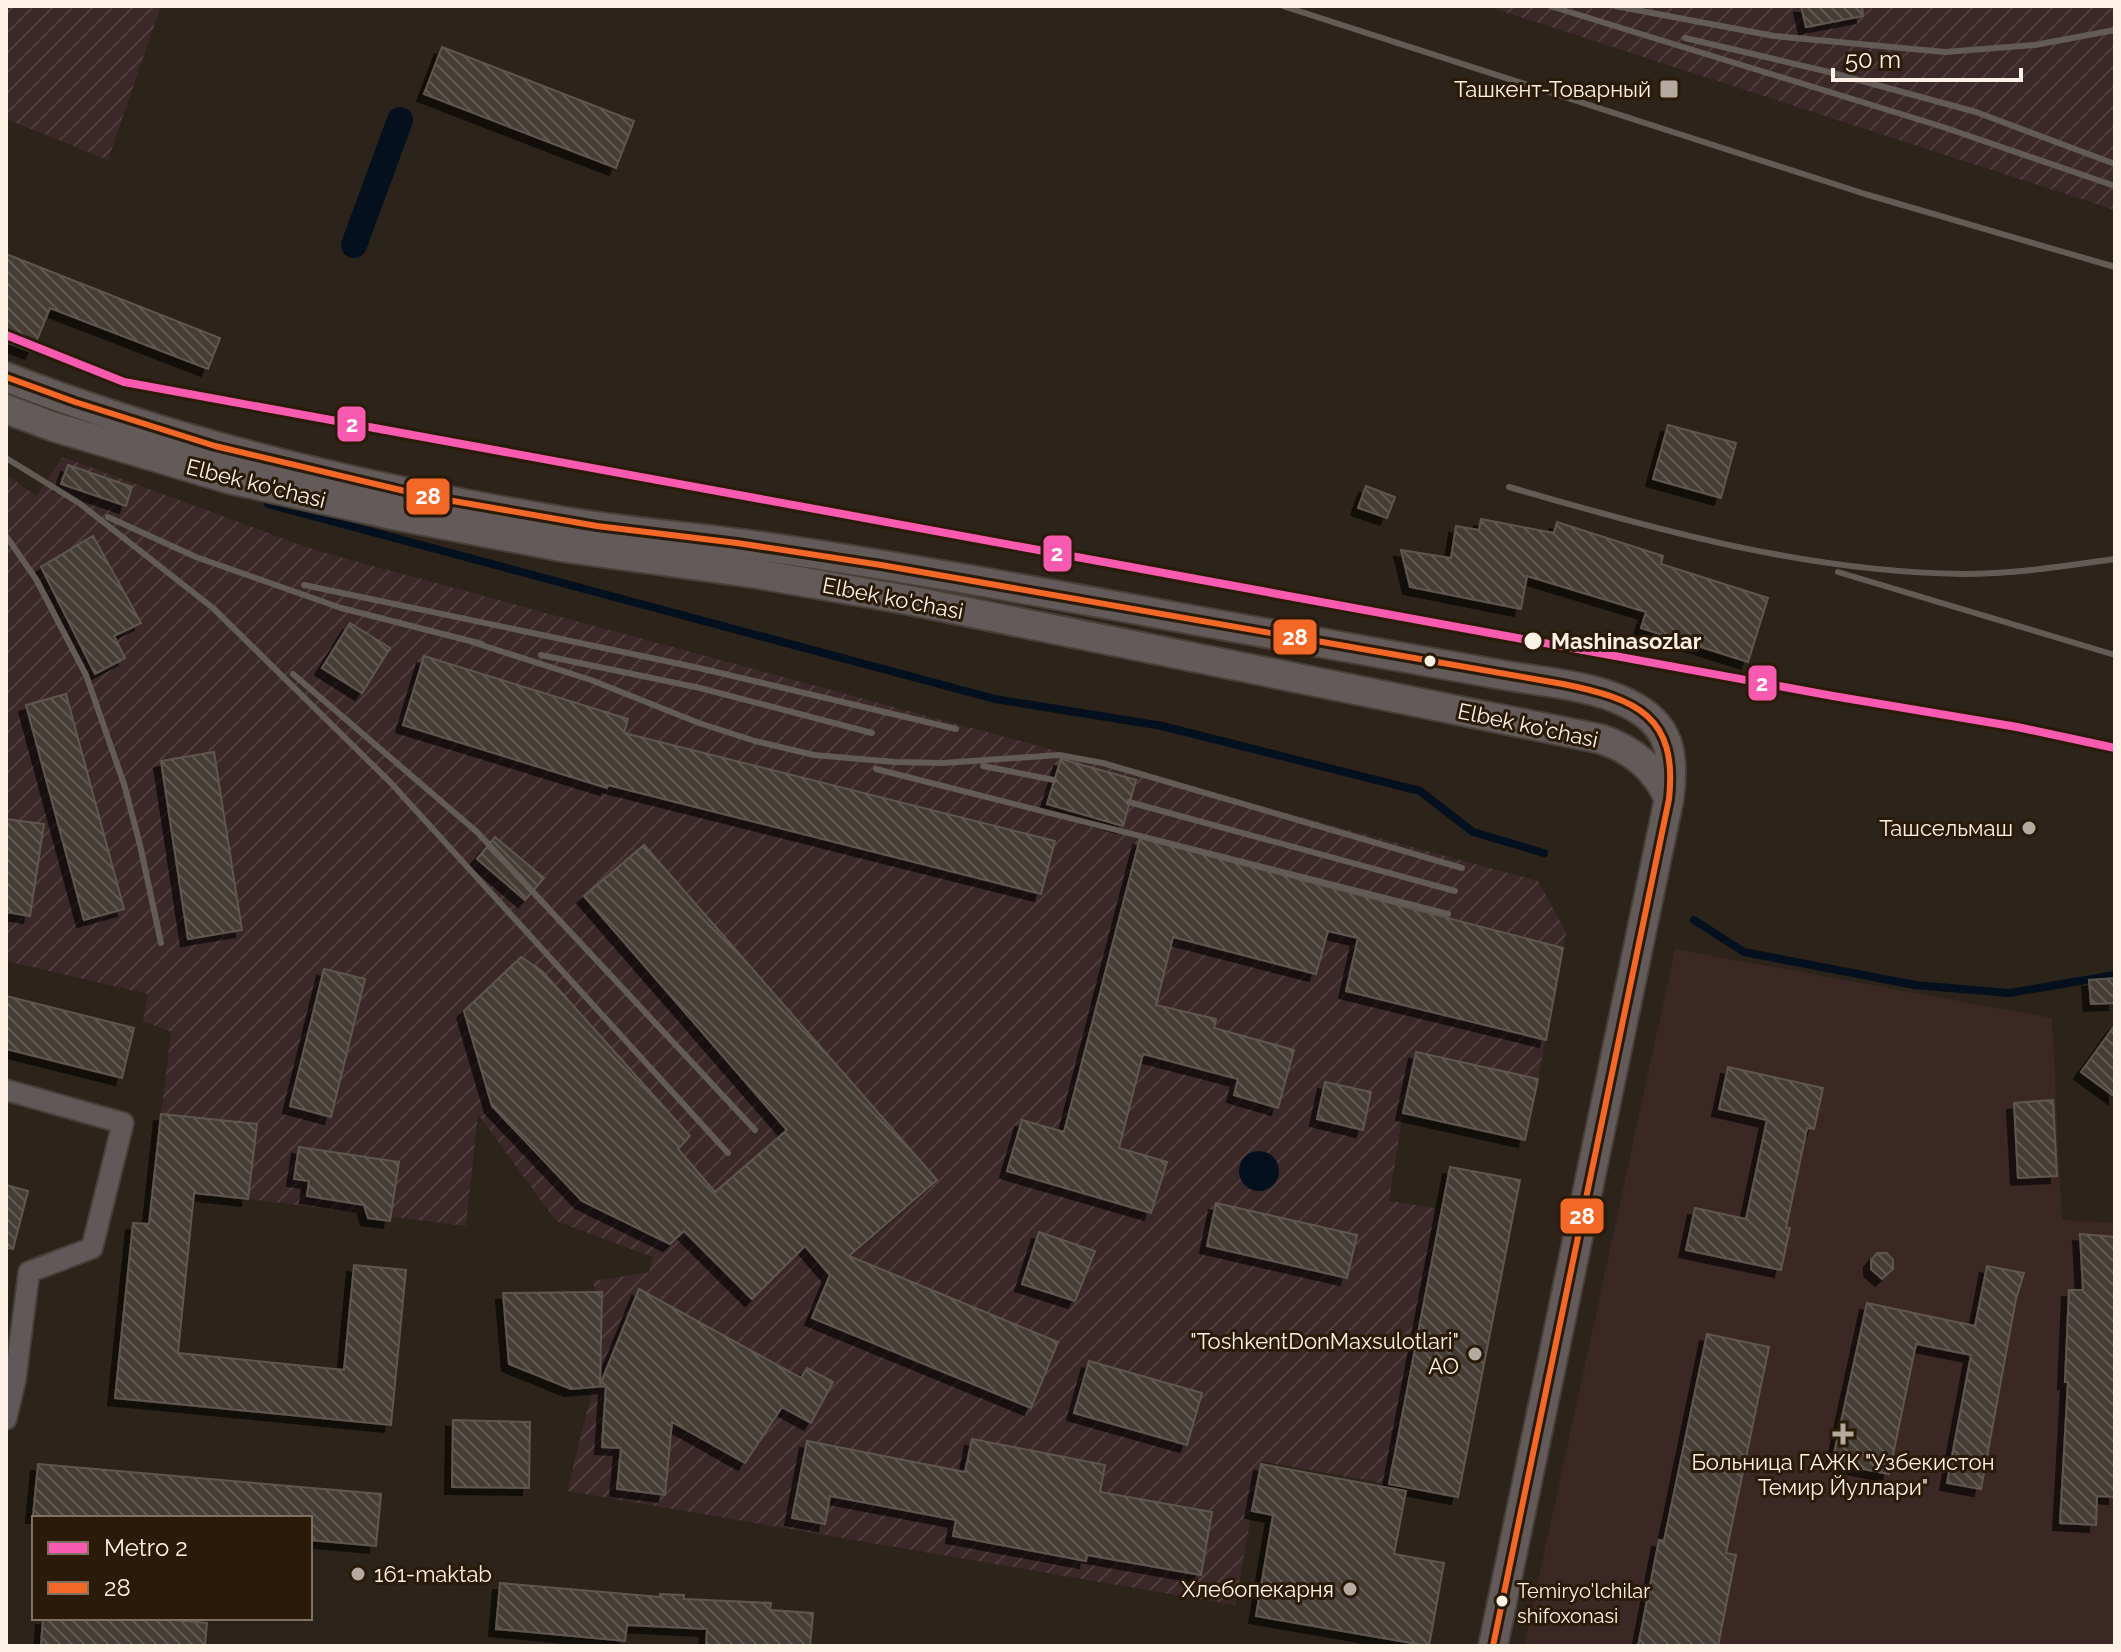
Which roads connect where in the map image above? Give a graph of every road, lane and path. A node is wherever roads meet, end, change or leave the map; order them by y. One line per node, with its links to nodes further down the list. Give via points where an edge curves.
1 (6, 377): 3 (main road, Elbek ko'chasi, via 237,453 407,491 577,524 921,571 1598,692 1643,712 1663,733 1673,771)
2 (6, 409): 3 (main road, Elbek ko'chasi, via 229,479 398,516 567,548 908,600 1587,735 1638,758 1658,777)
3 (1669, 799): 6 (main road)
4 (6, 1090): 5 (street, via 123,1123 92,1248 29,1272)
5 (6, 1419)
6 (1493, 1646)

